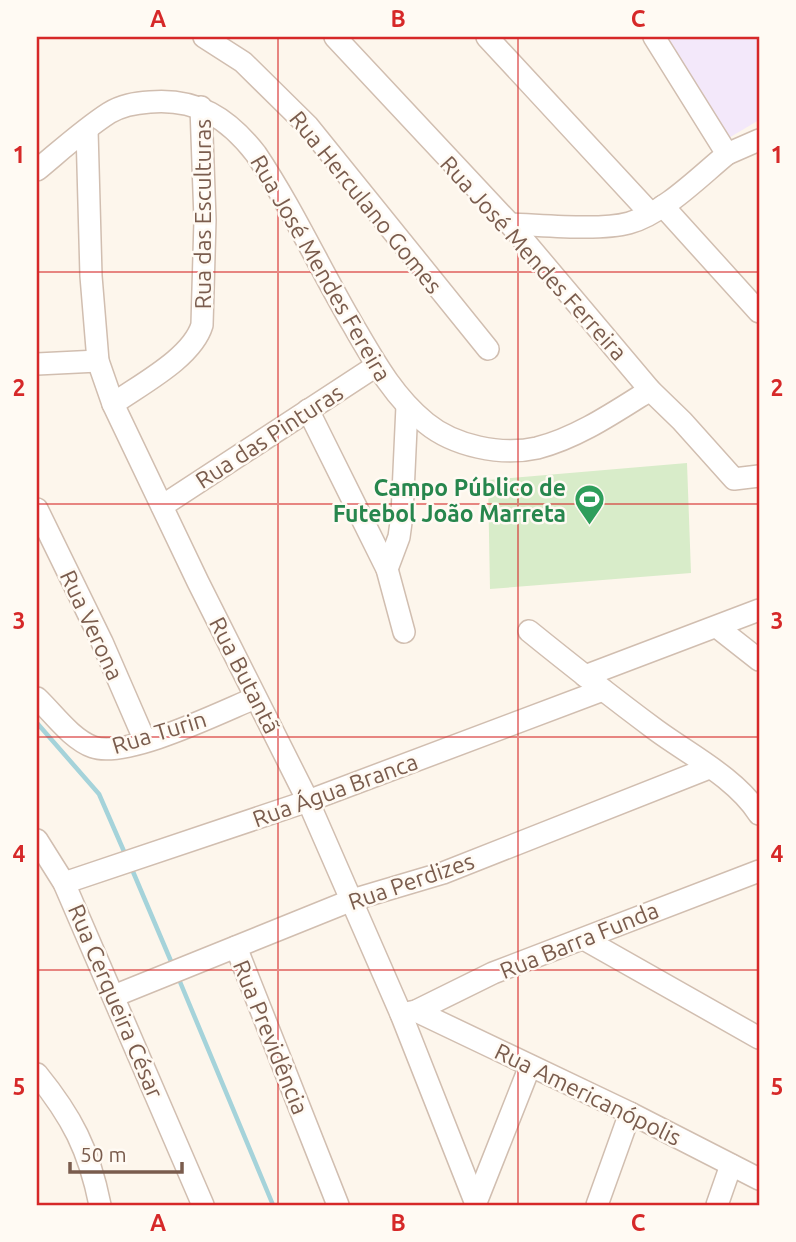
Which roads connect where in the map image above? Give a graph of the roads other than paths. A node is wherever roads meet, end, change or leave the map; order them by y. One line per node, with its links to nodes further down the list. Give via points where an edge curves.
1 (204, 37): 13 (street, Rua Herculano Gomes, via 243,62 308,126)
2 (335, 37): 11 (street, Rua José Mendes Ferreira)
3 (486, 37): 10 (street)
4 (654, 37): 8 (street)
5 (201, 107): 6 (street, Rua José Mendes Fereira, via 179,102 134,103 109,113); 16 (street, Rua José Mendes Fereira, via 256,154); 18 (street, Rua das Esculturas, via 202,325 184,354)
6 (87, 130): 9 (street, Rua José Mendes Fereira); 14 (street, Rua Butantã)
7 (759, 140): 8 (street)
8 (727, 154): 10 (street)
9 (37, 170)
10 (656, 209): 11 (street, via 630,223 602,227); 12 (street)
11 (510, 225): 17 (street, Rua José Mendes Ferreira)
12 (759, 312)
13 (488, 349)
14 (98, 361): 15 (street); 18 (street, Rua Butantã)
15 (37, 364)
16 (376, 366): 19 (street, Rua José Mendes Fereira); 20 (street, Rua das Pinturas)
17 (650, 390): 19 (street, Rua José Mendes Fereira, via 605,418 534,449 497,450 462,441 428,424); 21 (street, Rua José Mendes Ferreira, via 734,479)
18 (113, 404): 22 (street, Rua Butantã)
19 (407, 406): 24 (street, via 402,516)
20 (308, 410): 22 (street, Rua das Pinturas); 24 (street)
21 (759, 476)
22 (162, 506): 33 (street, Rua Butantã)
23 (37, 509): 34 (street, Rua Verona)
24 (387, 569): 28 (street)
25 (759, 610): 26 (street)
26 (717, 627): 29 (street); 30 (street)
27 (529, 631): 30 (street)
28 (404, 632)
29 (759, 660)
30 (585, 676): 31 (street)
31 (603, 690): 35 (street); 36 (street, Rua Água Branca)
32 (37, 698): 34 (street, Rua Turin, via 92,747 114,750)
33 (255, 698): 34 (street, Rua Turin); 36 (street, Rua Butantã)
34 (145, 741)
35 (709, 768): 37 (street, via 751,801); 41 (street, Rua Perdizes, via 443,873)
36 (307, 801): 40 (street, Rua Água Branca); 41 (street, Rua Butantã)
37 (759, 814)
38 (39, 845): 40 (street, Rua Cerqueira César)
39 (759, 871): 42 (street, Rua Barra Funda)
40 (64, 883): 44 (street, Rua Cerqueira César)
41 (352, 900): 43 (street, Rua Perdizes); 45 (street, Rua Butantã)
42 (584, 939): 45 (street, Rua Barra Funda); 46 (street)
43 (236, 947): 44 (street, Rua Perdizes); 54 (street, Rua Previdência)
44 (114, 996): 53 (street, Rua Cerqueira César)
45 (409, 1013): 47 (street, Rua Americanópolis); 55 (street, Rua Butantã)
46 (759, 1038)
47 (530, 1066): 49 (street, Rua Americanópolis); 55 (street)
48 (37, 1074): 52 (street, via 63,1106 81,1140)
49 (631, 1113): 50 (street, Rua Americanópolis); 56 (street)
50 (731, 1165): 51 (street, Rua Americanópolis); 57 (street)
51 (759, 1179)
52 (100, 1205)
53 (203, 1205)
54 (338, 1205)
55 (476, 1205)
56 (597, 1205)
57 (717, 1205)

